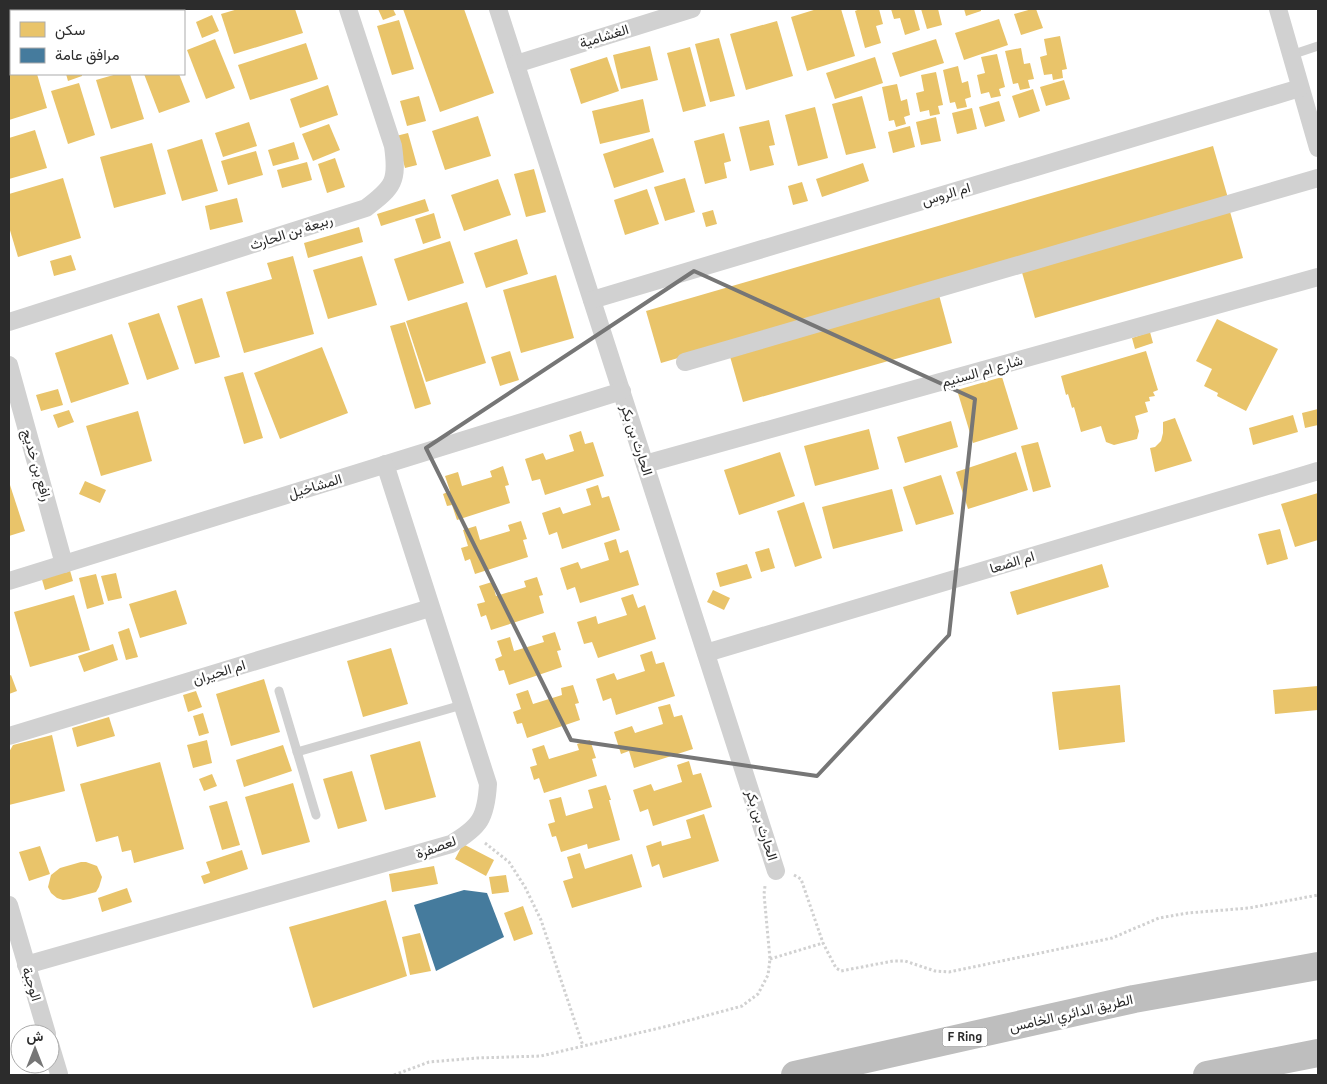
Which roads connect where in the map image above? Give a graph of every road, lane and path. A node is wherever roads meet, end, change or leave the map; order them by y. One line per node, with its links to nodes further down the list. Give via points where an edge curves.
1 (348, 9): 13 (street, ربيعة بن الحارث, via 393,146 394,180 384,195 366,208)
2 (498, 9): 7 (street, الحارث بن بكر)
3 (692, 9): 7 (street, الغشامية)
4 (1278, 9): 6 (street)
5 (1318, 46): 6 (lane)
6 (1292, 55): 8 (street)
7 (516, 64): 12 (street, الحارث بن بكر)
8 (1300, 88): 9 (street); 12 (street, ام الروس)
9 (1318, 148)
10 (1318, 178): 14 (street)
11 (1318, 277): 18 (street, شارع ام السنيم)
12 (592, 300): 16 (street, الحارث بن بكر)
13 (9, 322)
14 (685, 362)
15 (9, 365): 20 (street, رافع بن خديج)
16 (622, 391): 17 (street, المشاخيل); 18 (street, الحارث بن بكر)
17 (385, 464): 20 (street, المشاخيل); 22 (street, لعصفرة)
18 (645, 464): 23 (street, الحارث بن بكر)
19 (1318, 471): 23 (street, ام الضعا)
20 (64, 564): 21 (street, المشاخيل)
21 (9, 581)
22 (430, 608): 25 (street, لعصفرة); 26 (street, ام الحيران)
23 (706, 653): 30 (street, الحارث بن بكر)
24 (279, 691): 27 (lane)
25 (462, 705): 27 (lane); 29 (street, لعصفرة, via 488,784 487,805)
26 (9, 736)
27 (297, 752): 28 (lane)
28 (316, 815)
29 (471, 832): 36 (street, لعصفرة, via 451,844); 40 (path, via 509,862 525,887 541,920)
30 (776, 871): 33 (path, via 788,872 801,879); 35 (path, via 765,881 764,894)
31 (1318, 895): 33 (path, via 1249,908 1159,918 1112,938 949,972 934,971 905,960 840,971)
32 (9, 905): 36 (street, الوجبة)
33 (823, 943): 35 (path)
34 (1318, 955): 38 (highway)
35 (770, 959): 40 (path, via 768,975 758,994 742,1006)
36 (26, 965): 39 (street, الوجبة)
37 (1318, 966): 38 (highway, الطريق الدائري الخامس / F Ring)
38 (1134, 999): 43 (highway, الطريق الدائري الخامس / F Ring)
39 (44, 1024)
40 (583, 1046): 42 (path, via 541,1056 429,1062)
41 (1318, 1053): 44 (highway)
42 (394, 1075)
43 (795, 1075)
44 (1207, 1075)

